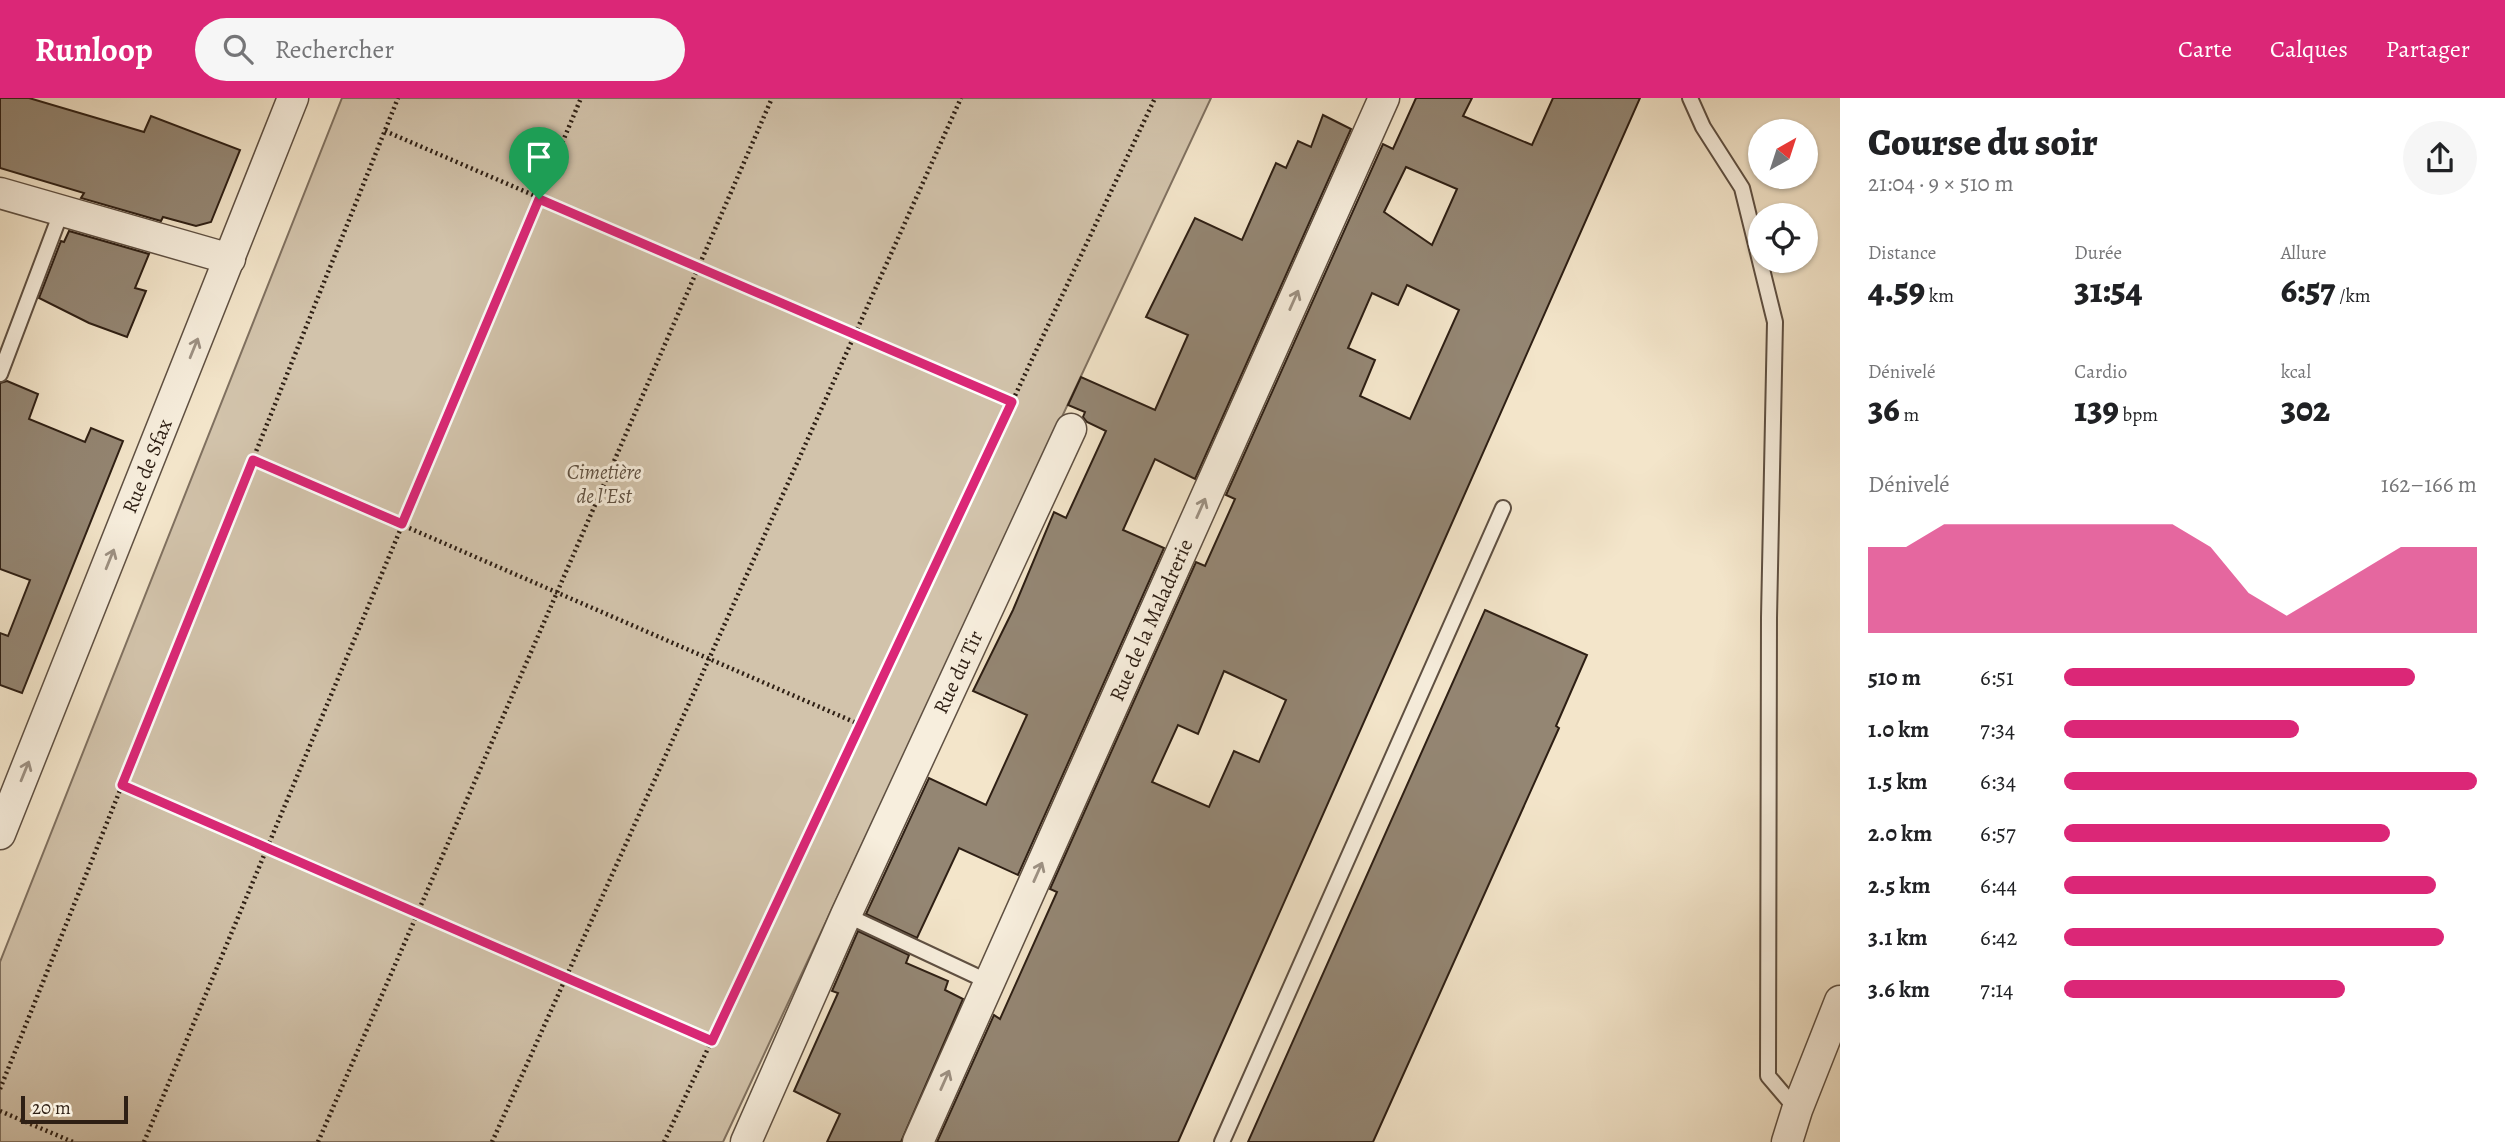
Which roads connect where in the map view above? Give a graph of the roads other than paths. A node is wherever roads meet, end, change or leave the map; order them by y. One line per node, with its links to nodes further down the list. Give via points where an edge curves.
1 (293, 98): 6 (street, Rue de Sfax)
2 (1384, 98): 12 (street, Rue de la Maladrerie, one-way to 2)
3 (1690, 98): 14 (lane, via 1742,188 1775,322 1768,1076)
4 (0, 193): 5 (street)
5 (62, 211): 6 (street); 7 (lane)
6 (230, 258): 10 (street, Rue de Sfax, one-way to 6)
7 (0, 374)
8 (1070, 429): 11 (street, Rue du Tir)
9 (1503, 508): 17 (lane)
10 (0, 834)
11 (846, 915): 12 (lane); 15 (street, Rue du Tir)
12 (989, 982): 16 (street, Rue de la Maladrerie, one-way to 12)
13 (1840, 1001): 14 (street)
14 (1797, 1110): 18 (street)
15 (746, 1142)
16 (918, 1142)
17 (1222, 1142)
18 (1787, 1142)

